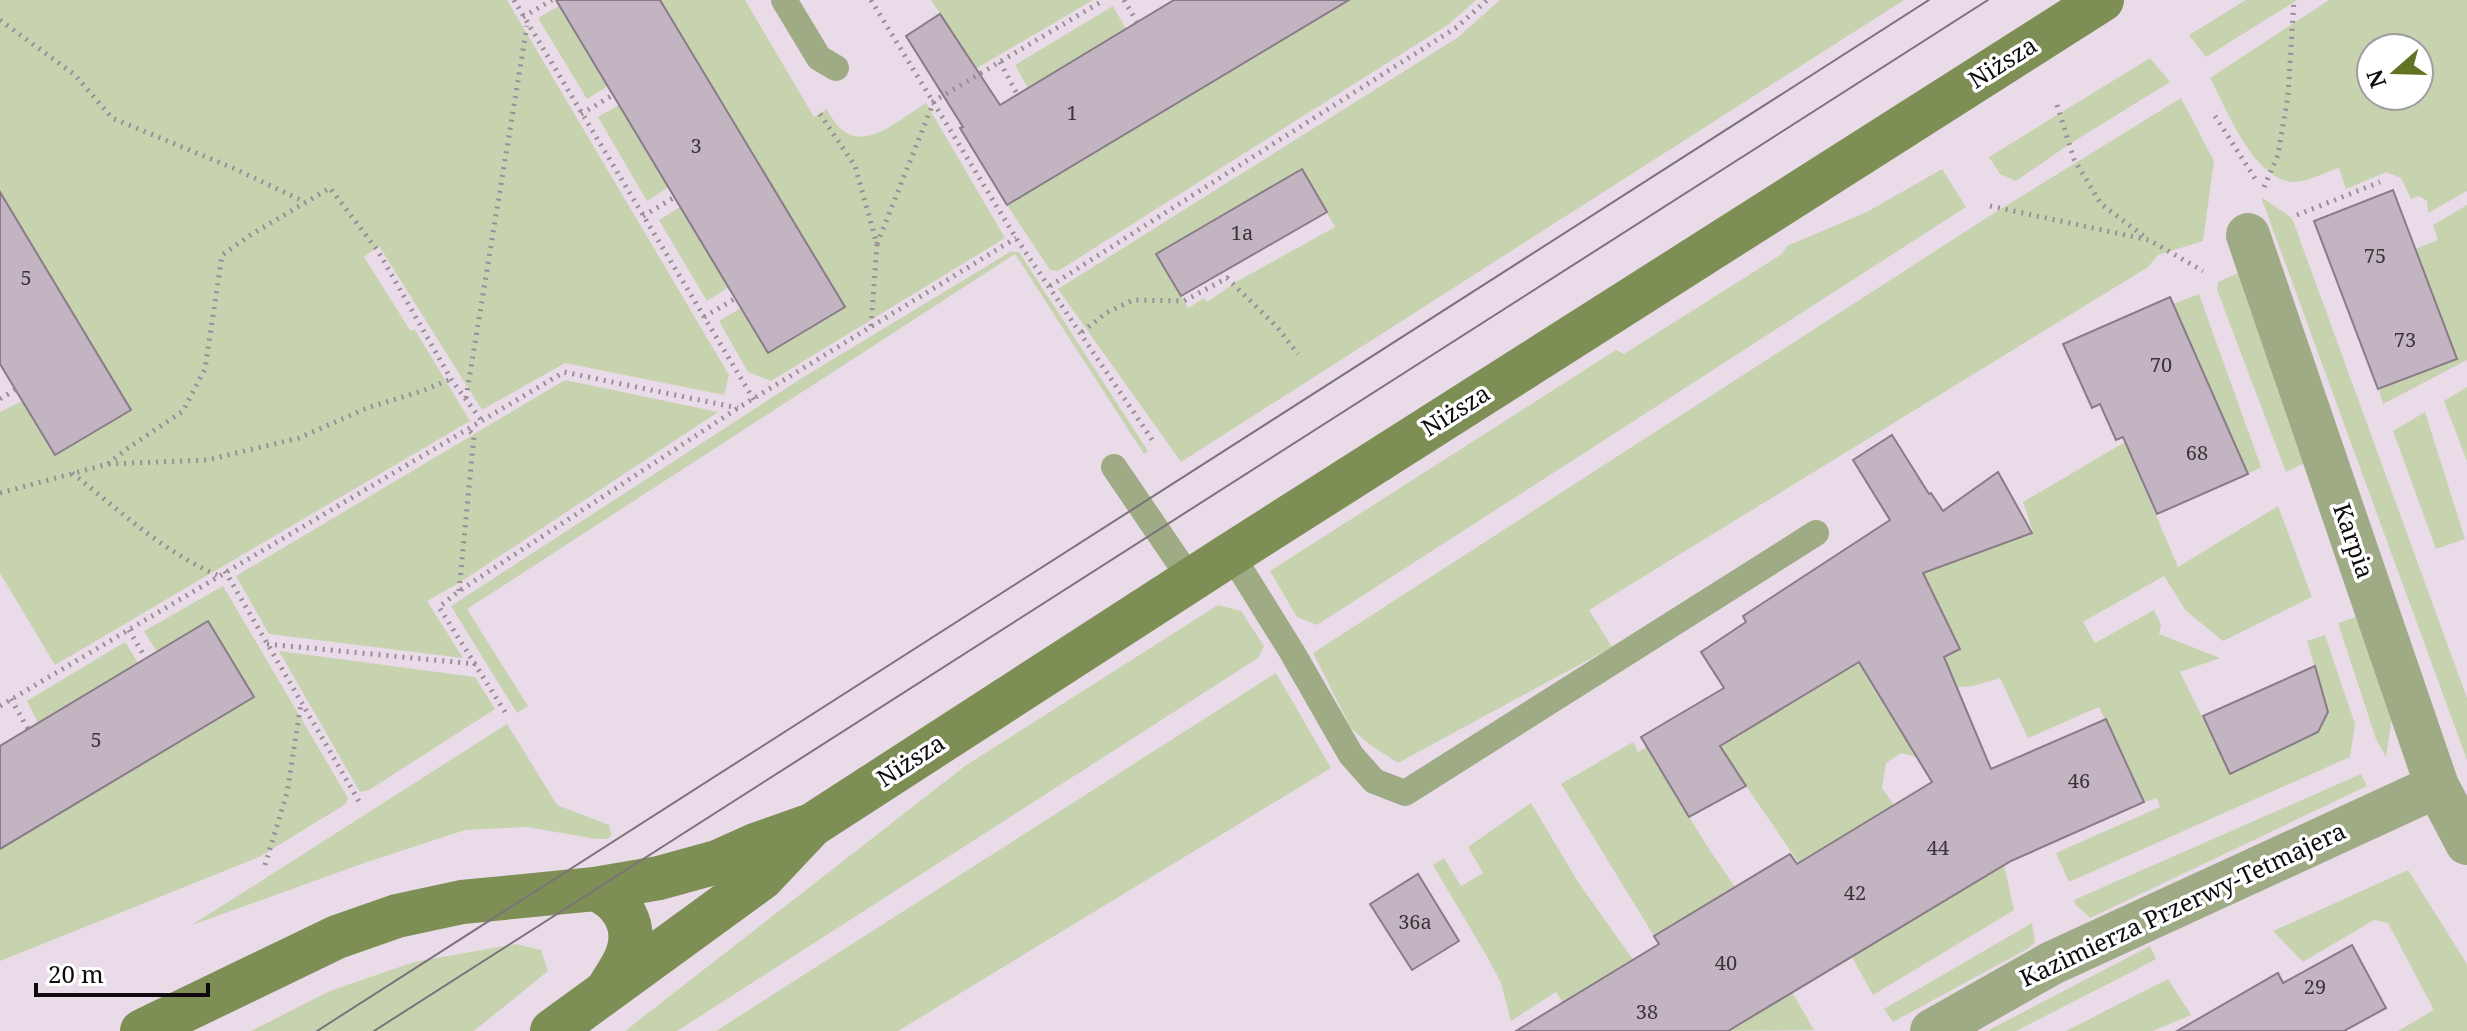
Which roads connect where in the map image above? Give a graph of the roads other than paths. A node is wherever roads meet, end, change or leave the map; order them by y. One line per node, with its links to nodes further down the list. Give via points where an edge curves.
1 (784, 0): 3 (lane, via 819,58)
2 (2102, 0): 7 (street, Niższa)
3 (836, 68)
4 (2248, 235): 9 (street, Karpia)
5 (1114, 467): 8 (lane)
6 (1816, 533): 7 (lane, via 1405,793 1374,781 1351,755)
7 (1231, 554): 8 (street, Niższa)
8 (1191, 580): 10 (street, Niższa)
9 (2437, 786): 11 (street, Karpia); 16 (street, Kazimierza Przerwy-Tetmajera, via 2052,963)
10 (812, 825): 12 (street, Niższa, via 717,862); 13 (street, Niższa, via 762,878)
11 (2467, 843)
12 (595, 889): 13 (street, via 611,895 624,909 630,928 628,954); 14 (street, Niższa, via 462,902 397,916 337,937)
13 (608, 989): 15 (street, Niższa)
14 (142, 1031)
15 (552, 1031)
16 (1932, 1031)

